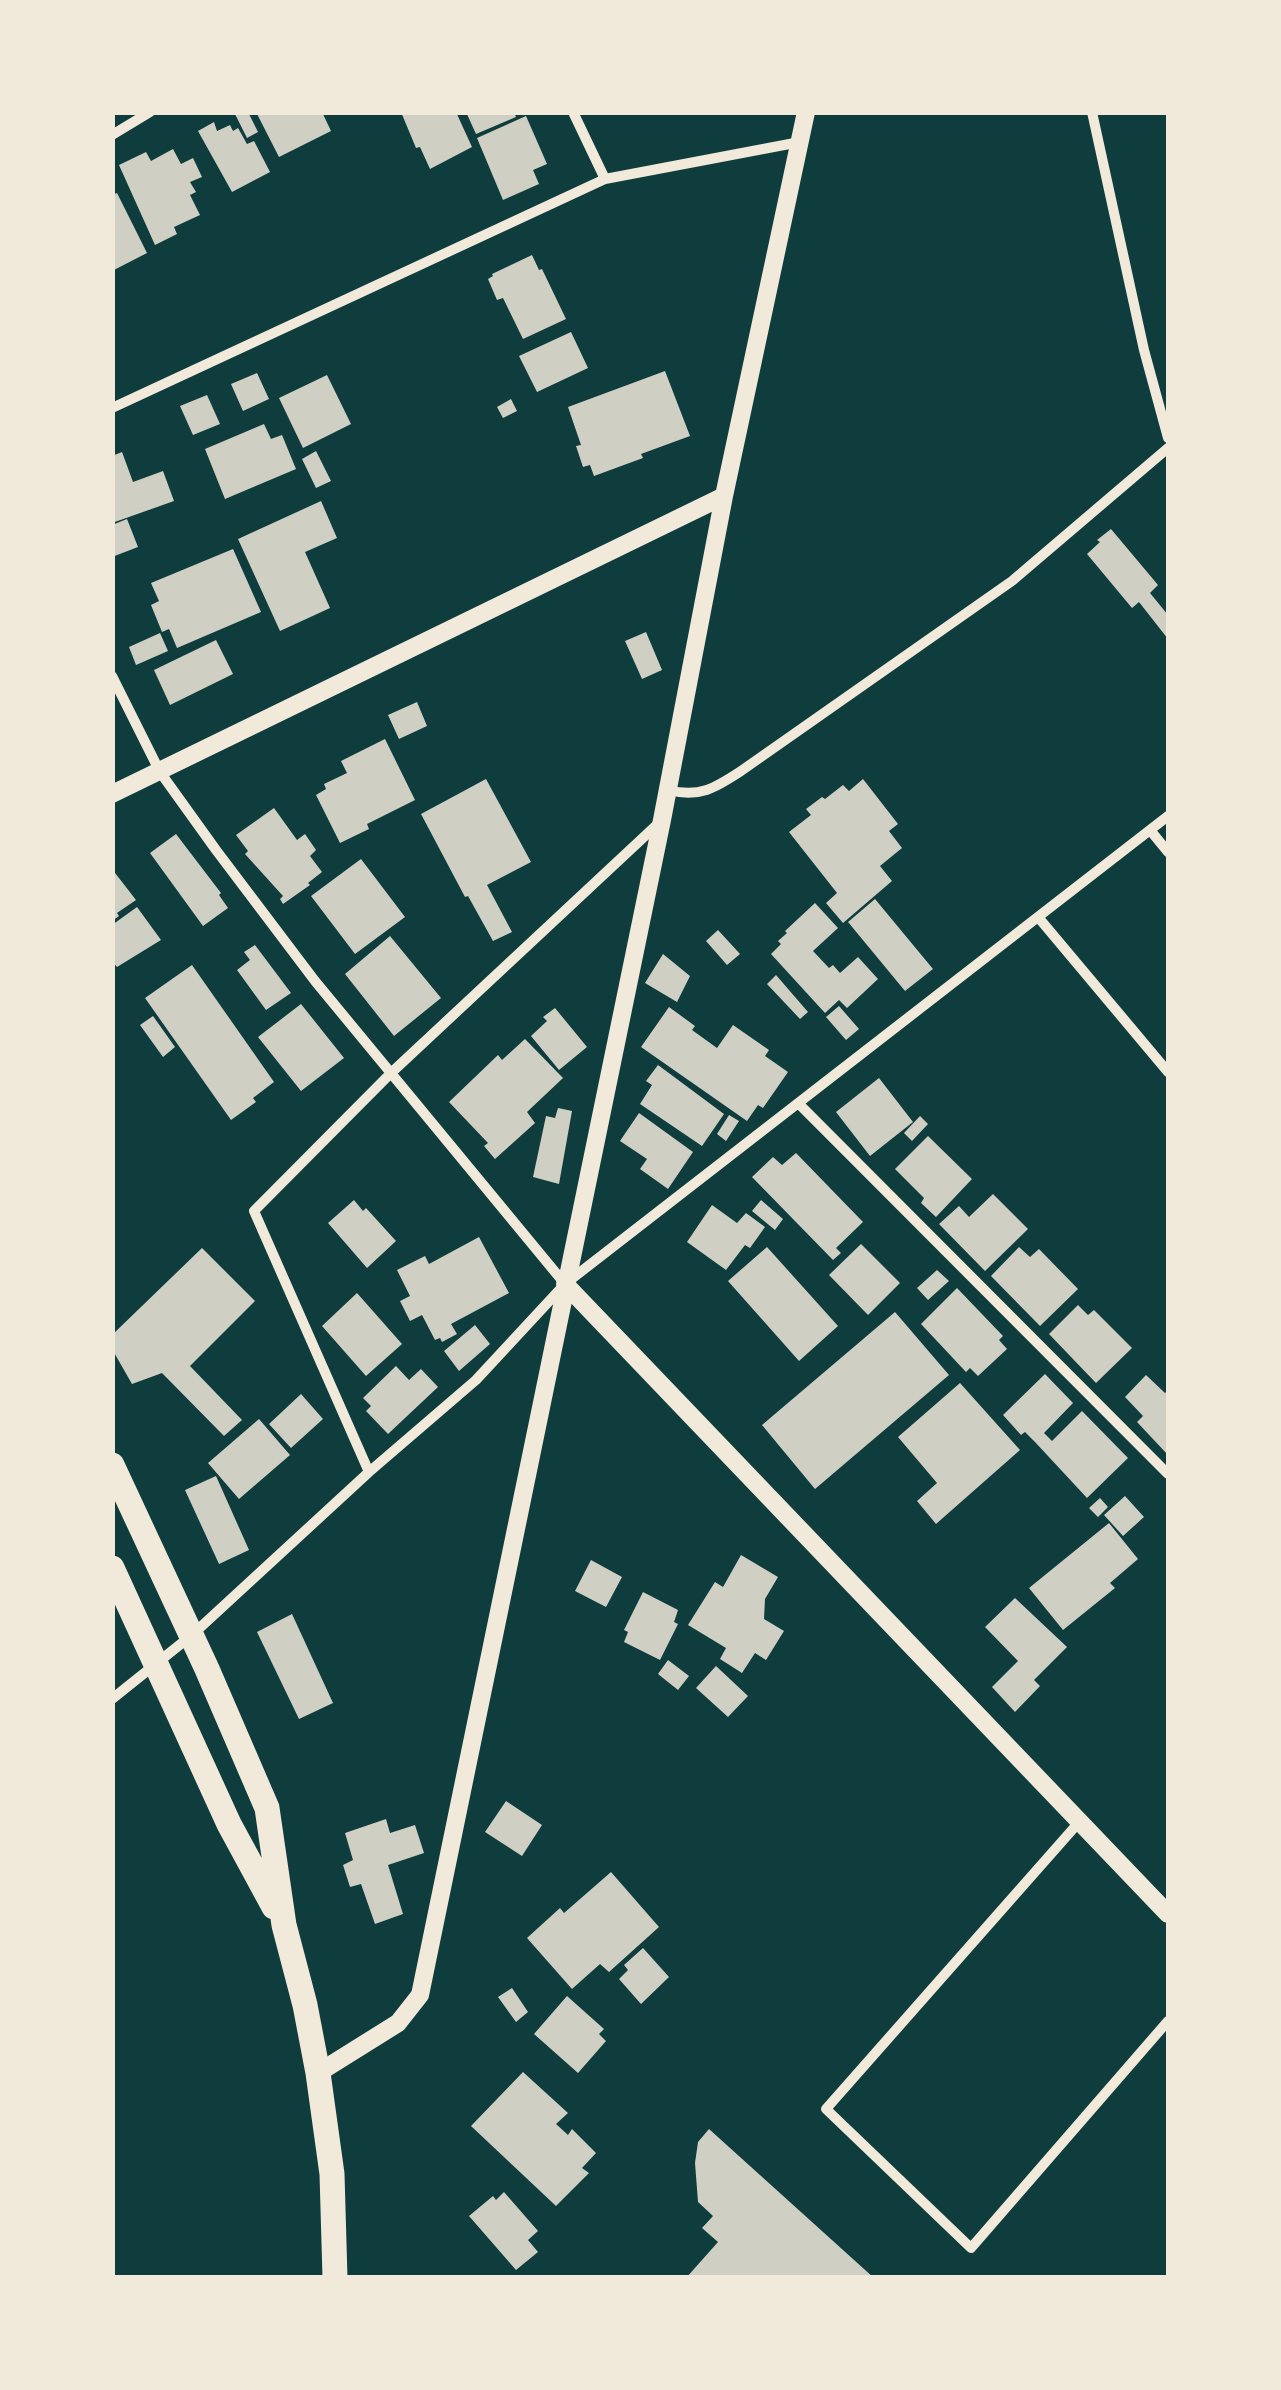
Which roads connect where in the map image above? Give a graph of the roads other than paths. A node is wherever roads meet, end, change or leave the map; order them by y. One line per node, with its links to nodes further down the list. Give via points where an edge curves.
1 (150, 112): 5 (street)
2 (573, 112): 7 (street)
3 (806, 112): 6 (street)
4 (1092, 112): 9 (street)
5 (112, 135)
6 (800, 142): 7 (street); 11 (street)
7 (605, 179): 8 (street)
8 (112, 408)
9 (1168, 438)
10 (1168, 448): 14 (street, via 1012,582 708,793)
11 (724, 496): 13 (street); 14 (street)
12 (112, 676): 13 (street)
13 (160, 772): 15 (street); 22 (street)
14 (668, 790): 17 (street)
15 (112, 794)
16 (1168, 816): 18 (street)
17 (662, 820): 22 (street); 24 (street)
18 (1150, 830): 19 (street); 20 (street)
19 (1168, 852)
20 (1038, 917): 21 (street); 23 (street)
21 (1168, 1072)
22 (391, 1073): 24 (street); 26 (street, via 254,1210)
23 (798, 1104): 24 (street); 27 (street)
24 (566, 1284): 26 (street, via 476,1380); 32 (street); 36 (street, via 420,1996 398,2023)
25 (112, 1465): 29 (main road)
26 (369, 1472): 29 (street)
27 (1168, 1474)
28 (112, 1568): 30 (main road)
29 (192, 1635): 30 (street); 34 (main road, via 267,1808)
30 (158, 1663): 31 (street); 34 (main road)
31 (112, 1699)
32 (1080, 1821): 33 (street); 35 (street, via 826,2109 971,2248)
33 (1168, 1914)
34 (284, 1925): 36 (main road)
35 (1168, 2021)
36 (318, 2073): 37 (main road, via 332,2174)
37 (336, 2278)

